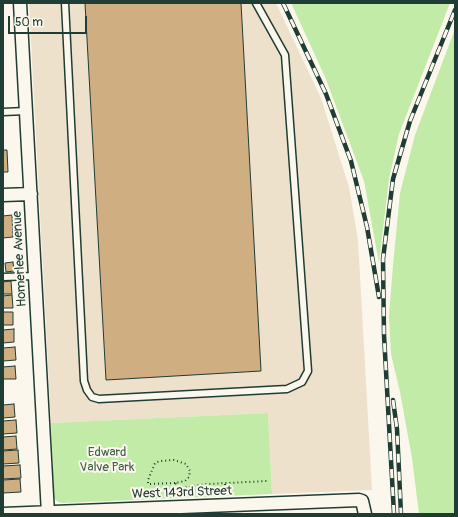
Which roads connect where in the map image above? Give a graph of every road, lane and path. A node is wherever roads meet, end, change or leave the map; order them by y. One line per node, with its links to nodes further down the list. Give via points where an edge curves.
1 (20, 3): 4 (street, Homerlee Avenue)
2 (65, 3): 3 (lane, via 84,381 92,397 99,399 287,389 302,382 308,371 285,55)
3 (256, 3)
4 (26, 111): 5 (lane); 6 (street, Homerlee Avenue)
5 (3, 112)
6 (31, 194): 7 (street); 8 (street, Homerlee Avenue)
7 (3, 195)
8 (35, 276): 9 (lane); 14 (street, Homerlee Avenue)
9 (3, 277)
10 (268, 481): 11 (path, via 207,484 184,488)
11 (175, 483): 11 (path, via 189,477 190,471 186,464 174,460 155,464 148,484)
12 (226, 510): 13 (street, West 143rd Street); 16 (street, West 143rd Street, via 359,500 362,501)
13 (129, 512): 14 (street, West 143rd Street)
14 (48, 513): 15 (street, West 143rd Street)
15 (3, 514)
16 (365, 514)

